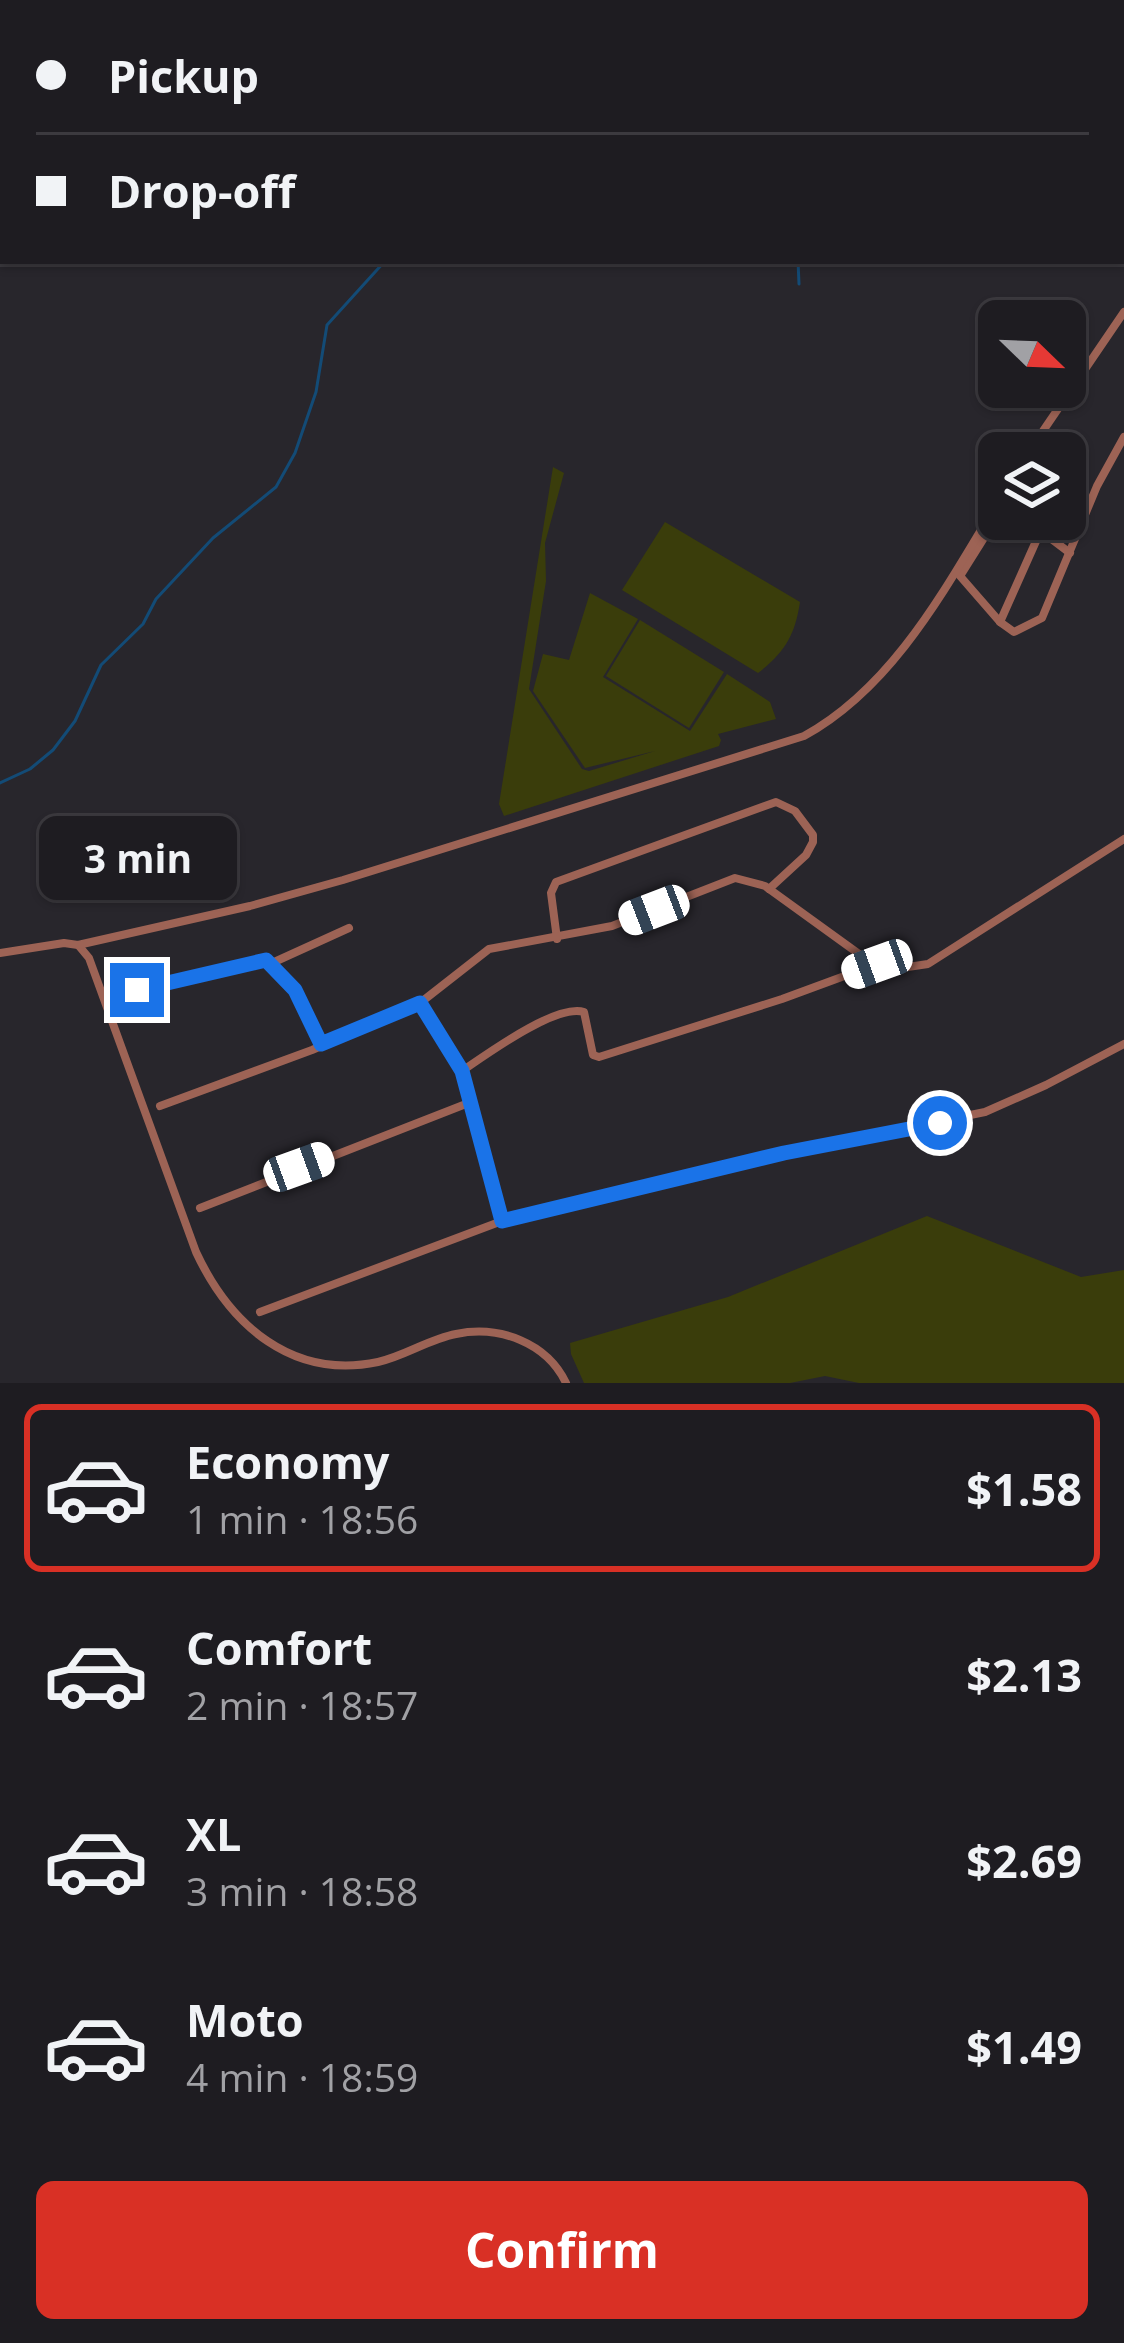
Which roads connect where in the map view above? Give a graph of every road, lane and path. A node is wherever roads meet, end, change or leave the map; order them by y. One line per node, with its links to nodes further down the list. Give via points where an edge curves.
1 (1124, 312): 2 (street)
2 (1042, 432)
3 (1124, 437): 8 (street)
4 (978, 532): 14 (street, via 891,662 804,736 343,880)
5 (983, 540): 9 (street, via 960,576)
6 (1037, 540): 9 (street)
7 (1054, 540): 8 (street)
8 (1070, 553): 9 (street, via 1042,619 1022,632)
9 (1000, 622)
10 (1124, 839): 17 (street, via 928,964)
11 (770, 889): 13 (street, via 735,878); 13 (street, via 813,842 795,811 776,802 556,882); 17 (street)
12 (349, 928): 16 (street)
13 (557, 939): 19 (street, via 489,949)
14 (78, 945): 15 (street); 28 (street, via 196,1252 242,1322 303,1359 350,1367 453,1334 497,1334 541,1350)
15 (0, 953)
16 (272, 963): 18 (street); 20 (street)
17 (877, 964): 22 (street, via 599,1058 584,1012 575,1010)
18 (127, 990)
19 (420, 1003): 20 (street); 22 (street)
20 (321, 1044): 24 (street)
21 (1124, 1044): 26 (street, via 985,1112)
22 (462, 1071): 23 (street)
23 (472, 1102): 25 (street); 26 (street)
24 (160, 1106)
25 (200, 1208)
26 (502, 1221): 27 (street)
27 (260, 1312)
28 (566, 1383)

